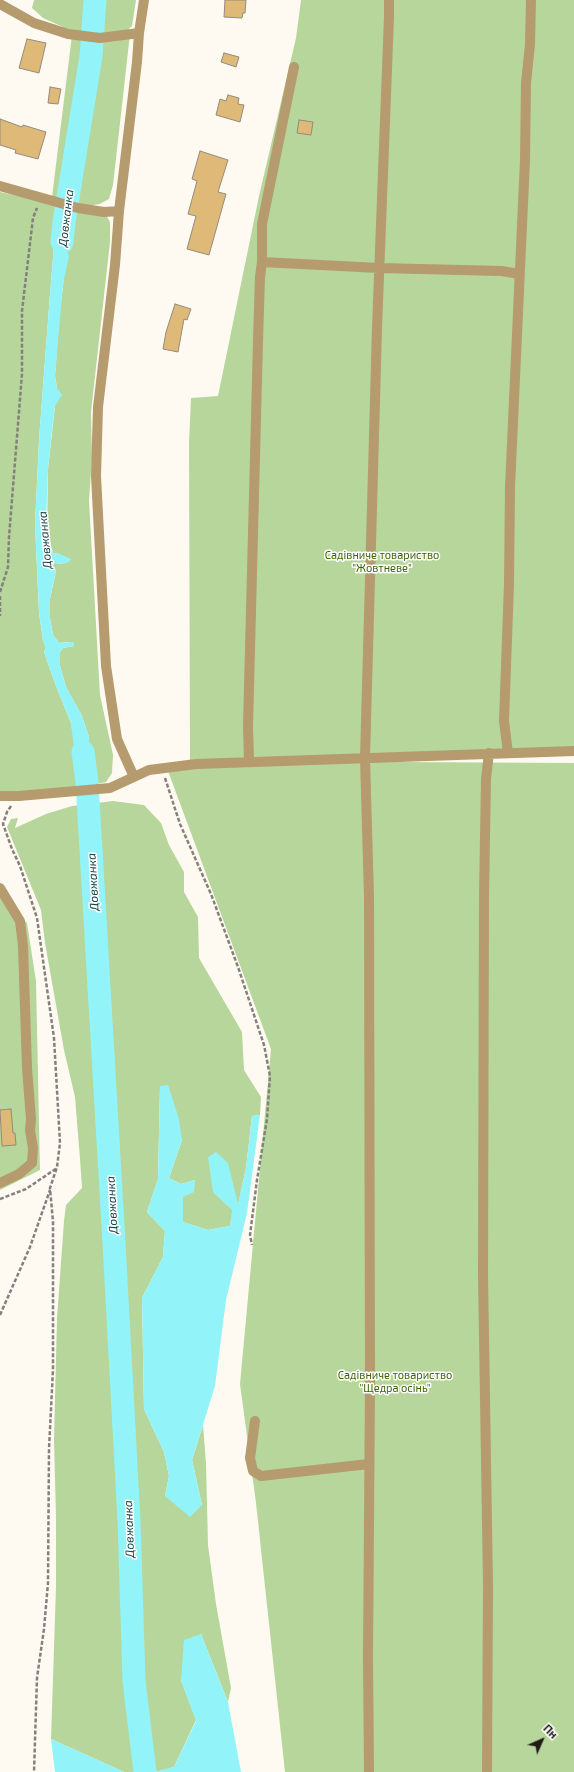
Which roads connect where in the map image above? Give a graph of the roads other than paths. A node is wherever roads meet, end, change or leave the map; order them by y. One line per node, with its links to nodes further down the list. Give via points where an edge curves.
1 (144, 0): 5 (street)
2 (389, 0): 10 (street)
3 (531, 0): 11 (street)
4 (0, 4): 5 (street, via 62,33 100,38)
5 (139, 33): 8 (street)
6 (294, 67): 9 (street, via 264,205)
7 (0, 186): 8 (street, via 78,208 104,212)
8 (119, 211): 17 (street, via 98,407 96,476 106,666 117,739)
9 (262, 262): 10 (street); 16 (street, via 252,551)
10 (379, 268): 11 (street, via 502,271); 15 (street)
11 (519, 274): 13 (street, via 504,721)
12 (574, 751): 13 (street)
13 (508, 753): 14 (street)
14 (489, 754): 15 (street); 24 (street, via 486,779 484,895 483,1282 488,1585)
15 (365, 758): 16 (street); 22 (street, via 369,905)
16 (249, 761): 17 (street, via 162,768 149,770)
17 (134, 777): 18 (street, via 110,788 97,790)
18 (0, 796)
19 (0, 888): 20 (street, via 20,921 24,946 27,1068 33,1148 32,1163 19,1174)
20 (0, 1183)
21 (254, 1421): 22 (street, via 250,1458 253,1471 261,1476)
22 (369, 1464): 23 (street)
23 (369, 1772)
24 (487, 1772)

